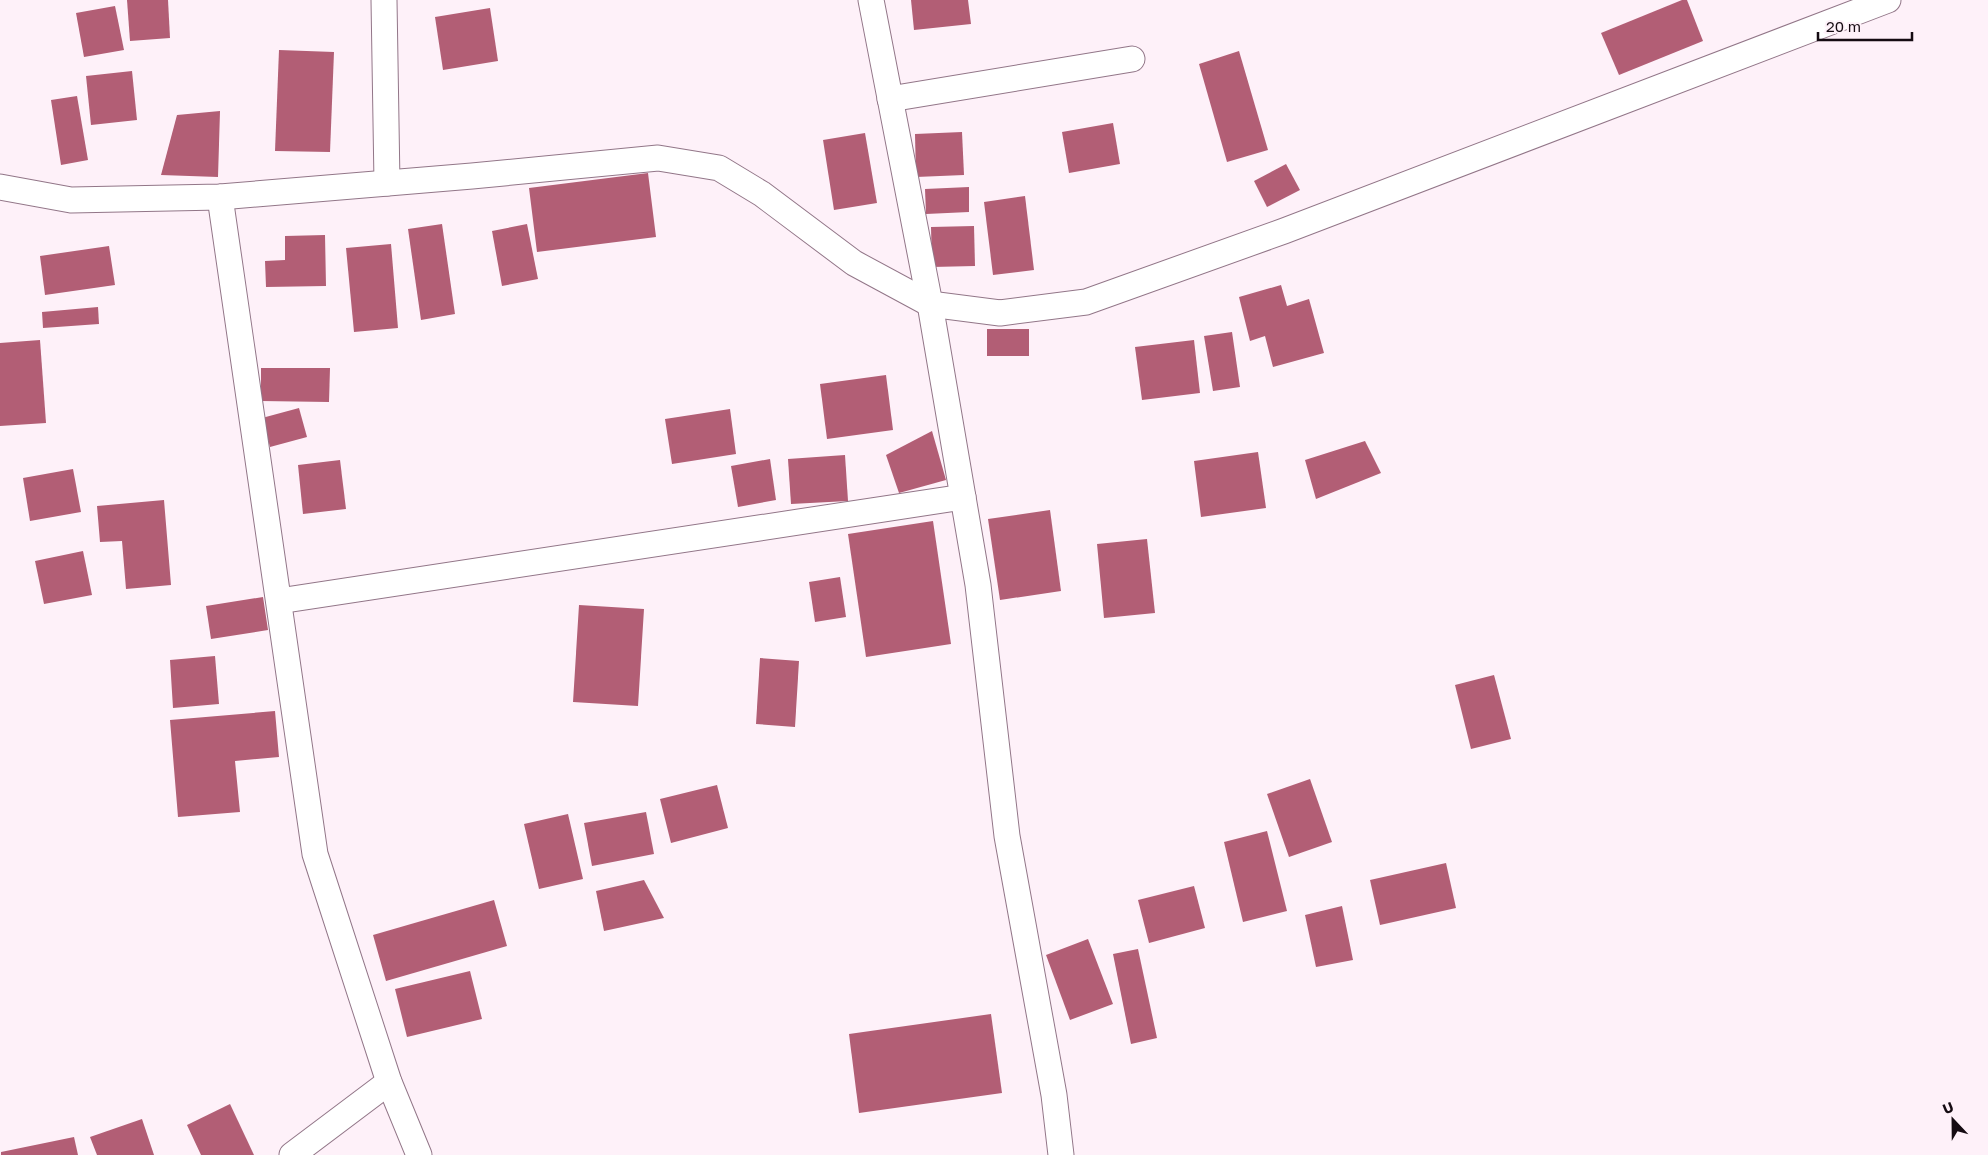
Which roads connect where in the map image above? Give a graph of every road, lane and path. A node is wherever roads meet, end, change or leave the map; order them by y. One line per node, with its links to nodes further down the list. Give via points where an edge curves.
1 (384, 0): 6 (street)
2 (871, 0): 5 (street)
3 (1888, 0): 9 (street, via 1284,231 1086,302 1000,313)
4 (1132, 59): 5 (street)
5 (890, 100): 9 (street)
6 (387, 183): 8 (street); 9 (street, via 658,158 719,168 762,194 854,263)
7 (0, 187): 8 (street, via 71,200)
8 (220, 197): 11 (street)
9 (930, 304): 10 (street)
10 (963, 497): 11 (street); 15 (street, via 978,584 1007,836 1054,1095)
11 (279, 601): 12 (street, via 316,854)
12 (389, 1082): 13 (street); 14 (street)
13 (292, 1155)
14 (419, 1155)
15 (1061, 1155)

